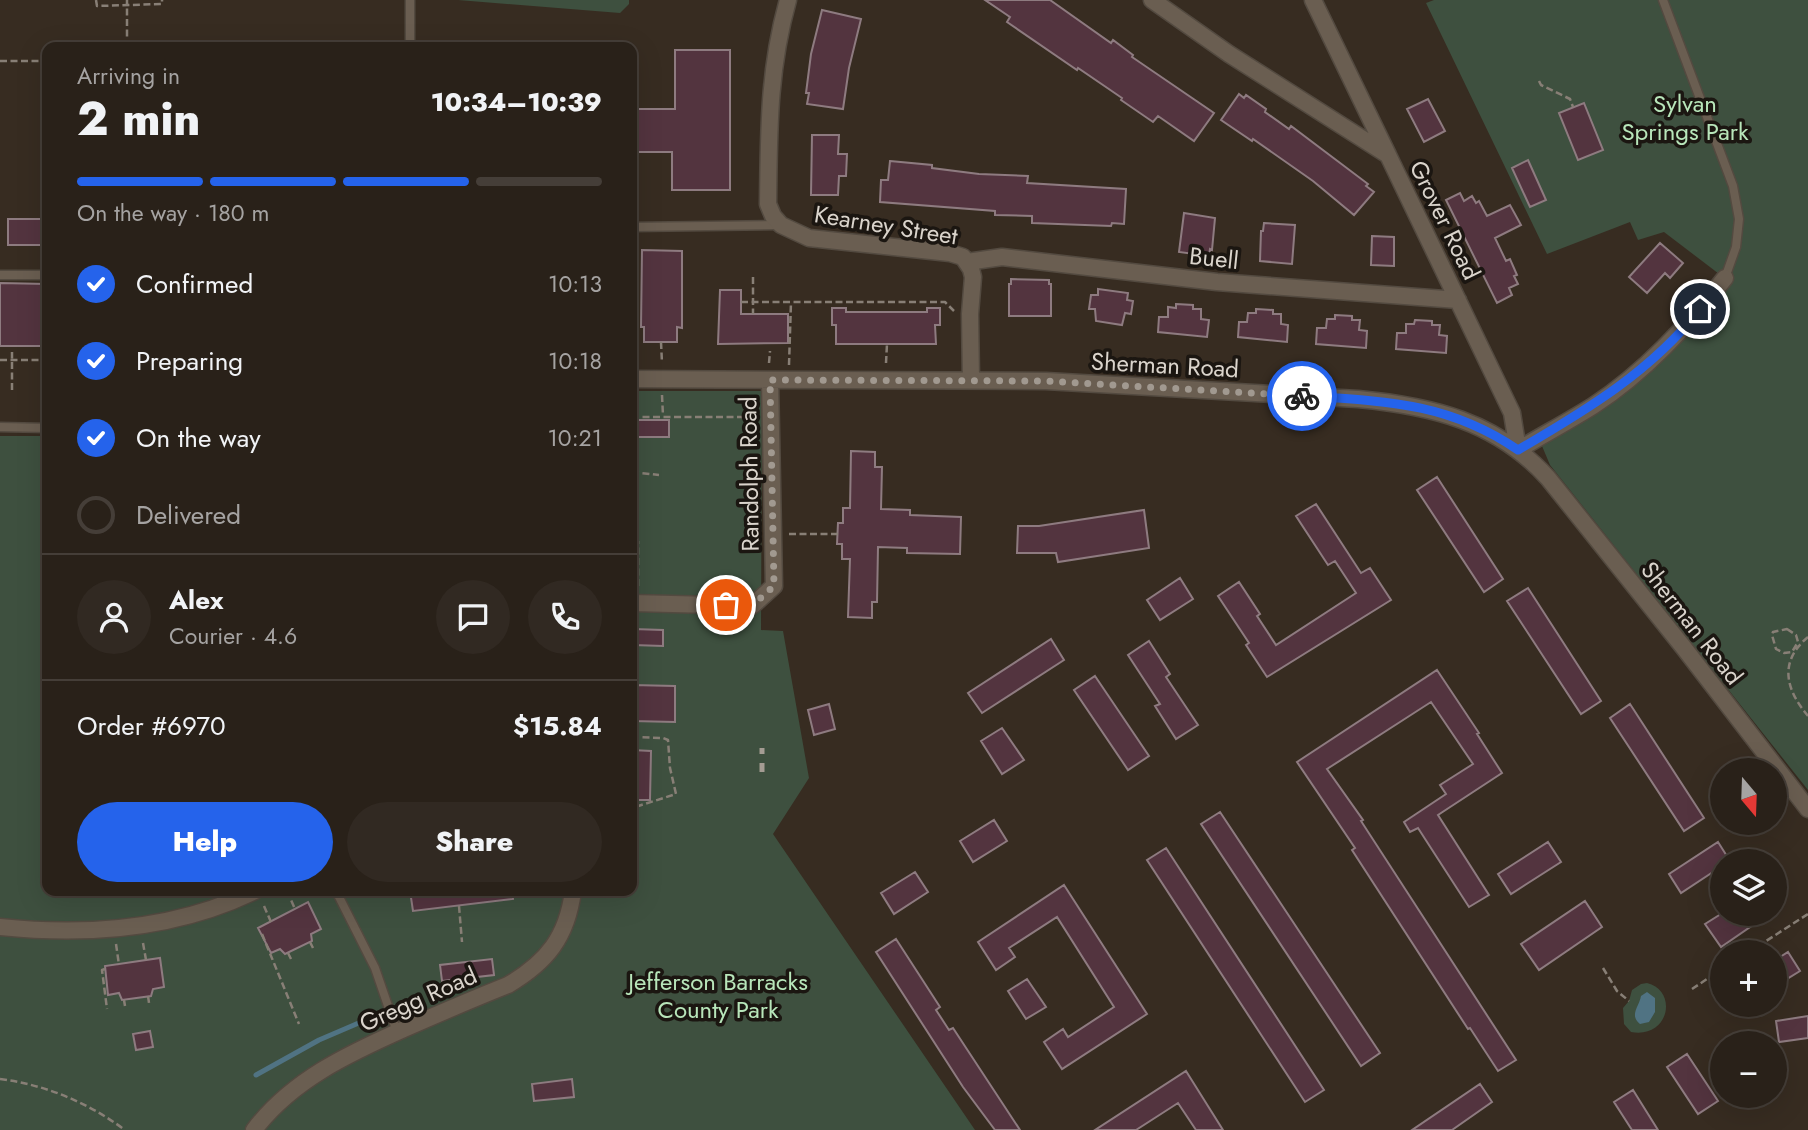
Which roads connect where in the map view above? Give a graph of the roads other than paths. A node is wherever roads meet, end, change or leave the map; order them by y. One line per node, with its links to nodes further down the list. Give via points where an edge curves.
1 (410, 0): 6 (lane)
2 (788, 0): 8 (street, via 776,42 769,120 768,204)
3 (1152, 0): 7 (street, Grover Road)
4 (1313, 0): 7 (street)
5 (1663, 0): 13 (lane, via 1733,186 1739,219 1736,247)
6 (410, 42)
7 (1388, 155): 14 (street, Grover Road)
8 (781, 225): 9 (lane, Kearney Street); 10 (street, Kearney Street, via 809,238 950,253)
9 (637, 227)
10 (967, 262): 14 (street, Buell, via 1002,257 1217,282); 17 (street, via 973,277)
11 (0, 275): 12 (lane)
12 (42, 275)
13 (1724, 278): 20 (street, via 1688,324 1650,361 1595,405)
14 (1458, 300): 20 (street, Grover Road, via 1512,413)
15 (770, 372): 16 (street, Sherman Road); 17 (street, Sherman Road, via 789,380); 21 (street, Randolph Road, via 774,586 752,606)
16 (637, 379)
17 (971, 380): 20 (street, Sherman Road, via 1404,404 1458,418)
18 (0, 428): 19 (lane)
19 (42, 428)
20 (1518, 450): 22 (street, Sherman Road, via 1572,506)
21 (637, 603)
22 (1808, 809)
23 (243, 896): 26 (street, via 211,909 140,926 93,932)
24 (339, 896): 27 (lane, via 375,968)
25 (572, 896): 27 (street, Gregg Road, via 556,943 529,972)
26 (0, 927)
27 (397, 1032): 28 (street, Gregg Road, via 314,1074 276,1103)
28 (254, 1130)

